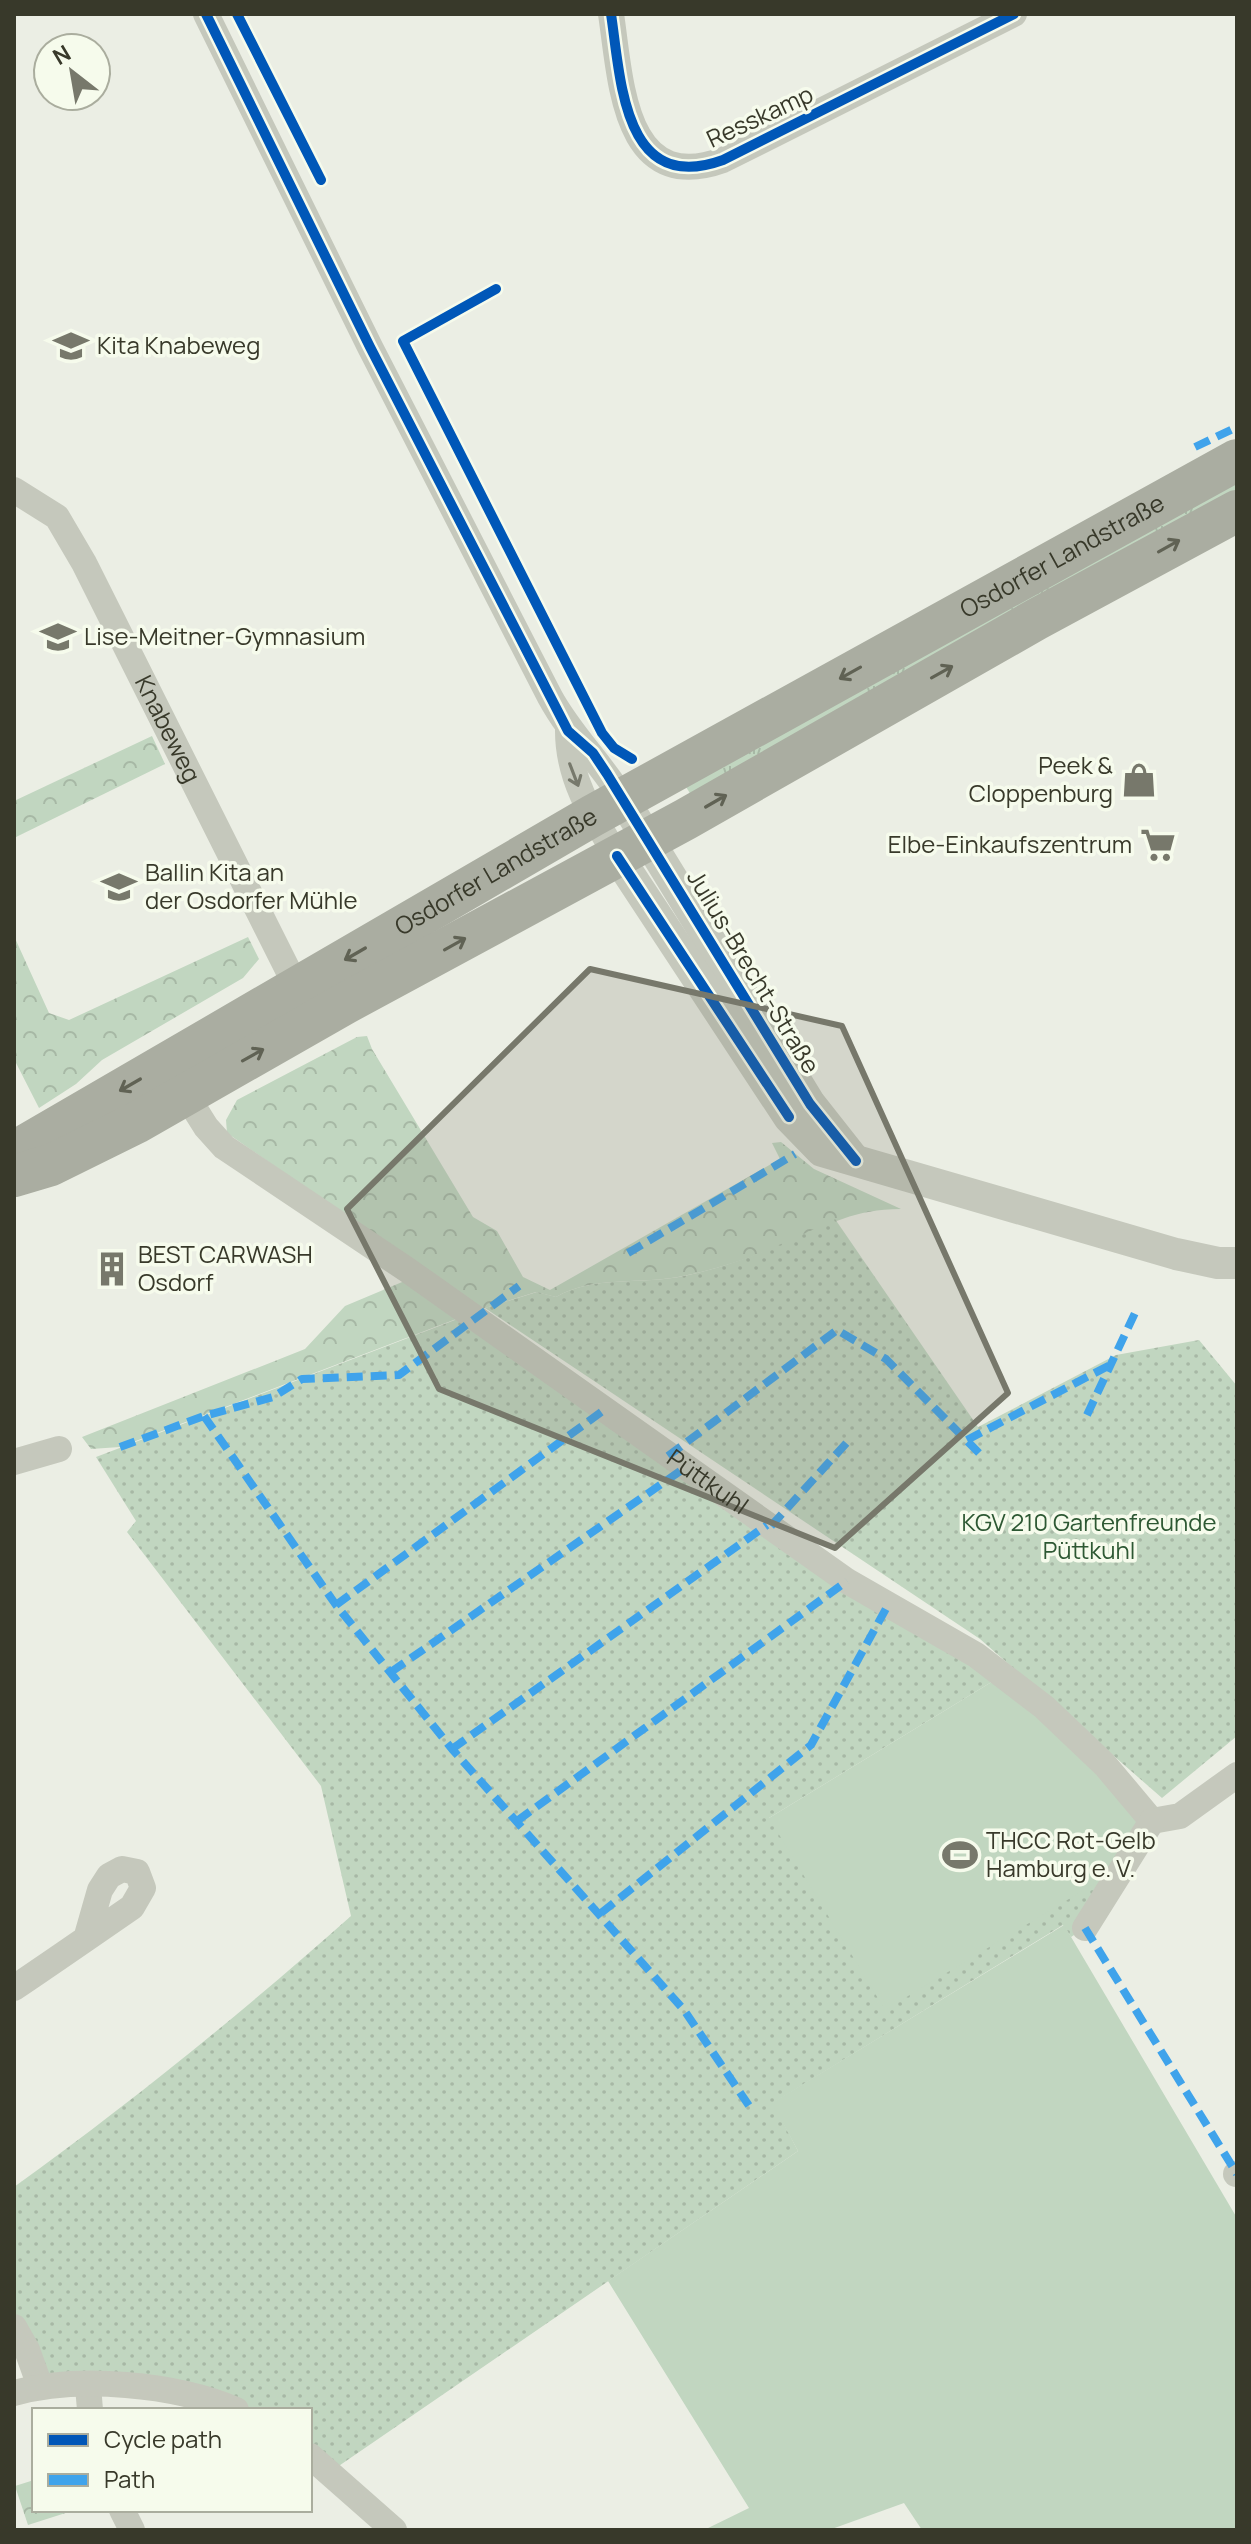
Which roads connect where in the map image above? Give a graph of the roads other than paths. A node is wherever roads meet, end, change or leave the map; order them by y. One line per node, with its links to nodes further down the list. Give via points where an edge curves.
1 (206, 14): 7 (street)
2 (611, 14): 3 (street, Resskamp, via 634,131 658,158 698,166 723,160)
3 (1014, 14)
4 (1237, 460): 8 (main road, Osdorfer Landstraße, one-way to 8)
5 (14, 490): 10 (street, Knabeweg, via 57,517 84,563)
6 (1237, 511): 9 (main road, Osdorfer Landstraße, one-way to 6)
7 (568, 731): 8 (street, via 593,753); 8 (street, one-way to 8, via 571,770)
8 (607, 808): 9 (street, Julius-Brecht-Straße); 10 (main road, Osdorfer Landstraße, one-way to 10)
9 (633, 848): 11 (main road, Osdorfer Landstraße, one-way to 9); 14 (street, Julius-Brecht-Straße, via 798,1129 822,1151 1176,1254)
10 (297, 988): 11 (main road, Osdorfer Landstraße)
11 (176, 1079): 12 (main road, Osdorfer Landstraße, one-way to 12, via 28,1144); 13 (main road, Osdorfer Landstraße, via 136,1123); 18 (street, Püttkuhl, via 224,1147 847,1581 994,1668 1105,1765)
12 (14, 1156)
13 (14, 1176)
14 (1237, 1263)
15 (59, 1449): 16 (street)
16 (14, 1462)
17 (1237, 1775): 18 (street, via 1180,1816)
18 (1152, 1821): 19 (street)
19 (1085, 1928)
20 (86, 1939): 21 (street)
21 (14, 1988)
22 (14, 2327): 23 (street)
23 (40, 2386): 24 (street); 25 (street)
24 (14, 2393)
25 (89, 2398): 26 (street, via 164,2387)
26 (230, 2408)
27 (312, 2458): 30 (street)
28 (123, 2512): 29 (street)
29 (132, 2530)
30 (394, 2530)

